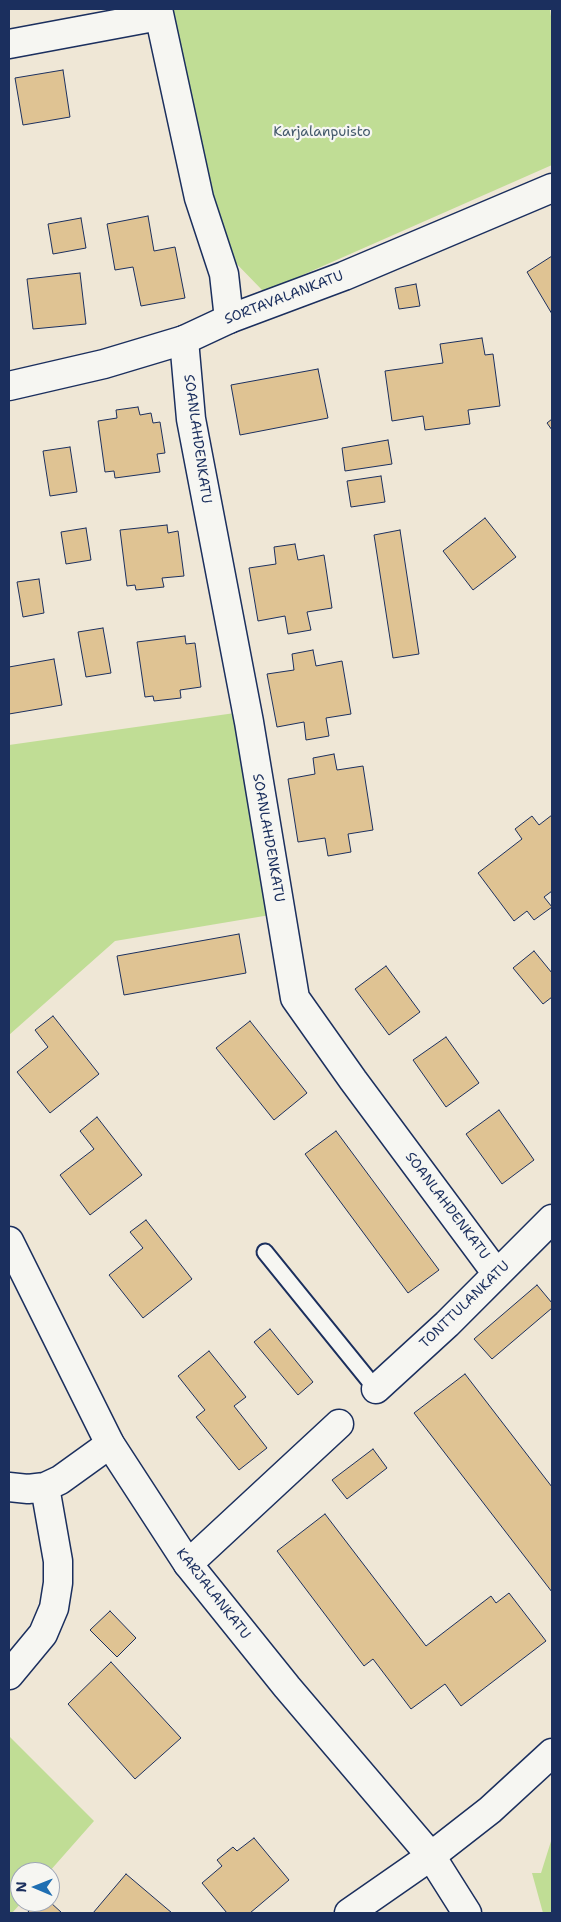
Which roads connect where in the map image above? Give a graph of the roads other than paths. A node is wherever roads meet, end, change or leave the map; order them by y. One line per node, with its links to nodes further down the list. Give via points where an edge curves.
1 (158, 12): 2 (street); 4 (street, via 199,198 224,274)
2 (9, 44)
3 (552, 188): 4 (street, SORTAVALANKATU, via 344,276)
4 (229, 318): 5 (street, SORTAVALANKATU)
5 (184, 340): 6 (street, SORTAVALANKATU, via 104,364); 10 (street, SOANLAHDENKATU, via 191,419 249,722 295,998)
6 (9, 386)
7 (552, 1219): 10 (street, TONTTULANKATU)
8 (9, 1241): 13 (street, KARJALANKATU)
9 (265, 1252): 11 (lane)
10 (497, 1274): 11 (street, TONTTULANKATU)
11 (376, 1389)
12 (339, 1424): 16 (street)
13 (110, 1444): 15 (street); 16 (street, KARJALANKATU)
14 (9, 1487): 15 (street)
15 (45, 1487): 17 (street, via 58,1561 54,1608 43,1634)
16 (188, 1564): 19 (street, KARJALANKATU, via 287,1687)
17 (9, 1674)
18 (552, 1752): 19 (street, via 490,1810)
19 (431, 1856): 20 (street); 21 (street, KARJALANKATU)
20 (349, 1913)
21 (467, 1913)

